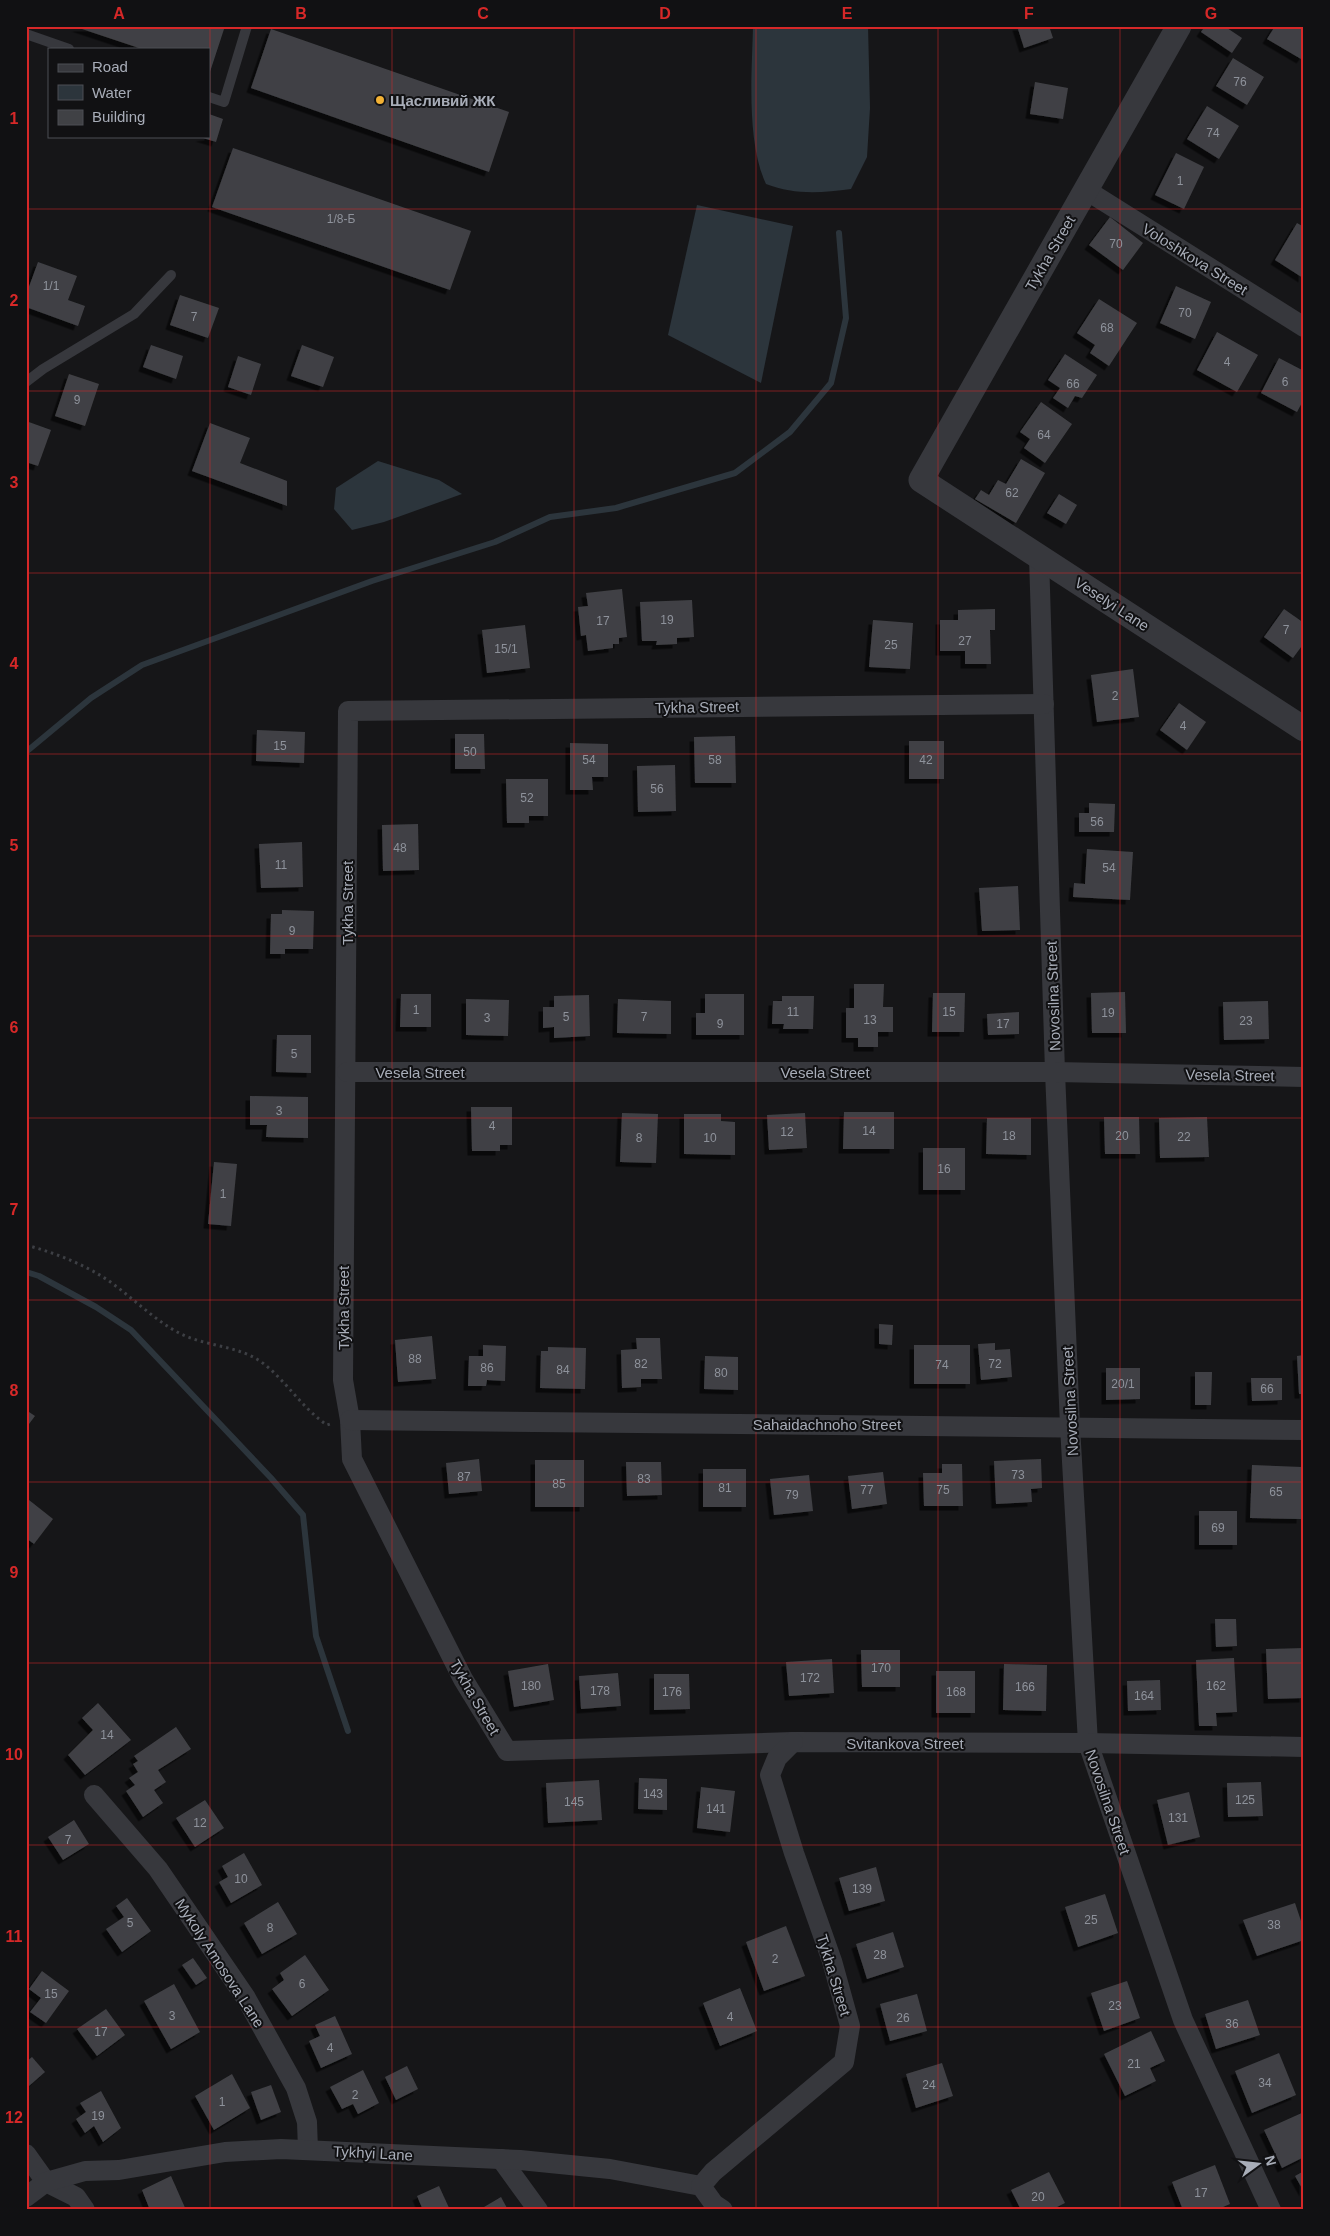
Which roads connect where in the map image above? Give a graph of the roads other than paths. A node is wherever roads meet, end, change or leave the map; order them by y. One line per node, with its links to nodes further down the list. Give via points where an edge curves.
1 (247, 26): 5 (lane, via 224,102)
2 (1179, 26): 6 (street, Tykha Street)
3 (26, 34): 4 (lane)
4 (66, 48)
5 (210, 97)
6 (1086, 190): 8 (street, Voloshkova Street); 10 (street, Tykha Street)
7 (171, 274): 9 (lane, via 134,314)
8 (1304, 327)
9 (26, 382)
10 (921, 480): 11 (street, Veselyi Lane)
11 (1039, 557): 12 (street, Novosilna Street); 13 (street, Veselyi Lane)
12 (1044, 704): 14 (street, Tykha Street, via 348,711); 15 (street, Novosilna Street)
13 (1304, 729)
14 (347, 1072): 15 (street, Vesela Street); 17 (street, Tykha Street, via 343,1380)
15 (1055, 1072): 16 (street, Vesela Street); 18 (street, Novosilna Street)
16 (1304, 1077)
17 (350, 1420): 18 (street, Sahaidachnoho Street); 23 (street, Tykha Street, via 352,1459 463,1679)
18 (1070, 1426): 19 (street, Sahaidachnoho Street); 21 (street, Novosilna Street)
19 (1304, 1430)
20 (793, 1742): 21 (street, Svitankova Street); 23 (street, Svitankova Street); 29 (street, Tykha Street, via 777,1758 770,1775 790,1843 832,1960 850,2026 844,2062 713,2172)
21 (1088, 1743): 22 (street, Svitankova Street); 34 (street, Novosilna Street, via 1183,2020)
22 (1304, 1747)
23 (506, 1751)
24 (94, 1795): 25 (street, Mykoly Amosova Lane, via 158,1870 246,1998 296,2088 307,2122)
25 (308, 2150): 27 (street, Tykhyi Lane); 28 (street, Tykhyi Lane, via 225,2152 119,2170 85,2171)
26 (26, 2154): 28 (street)
27 (501, 2159): 29 (street, Tykhyi Lane, via 610,2169); 32 (street)
28 (46, 2182): 30 (street, Tykhyi Lane); 31 (street, via 76,2197)
29 (701, 2186): 33 (street, via 714,2204)
30 (26, 2196)
31 (85, 2210)
32 (538, 2210)
33 (723, 2210)
34 (1271, 2210)

